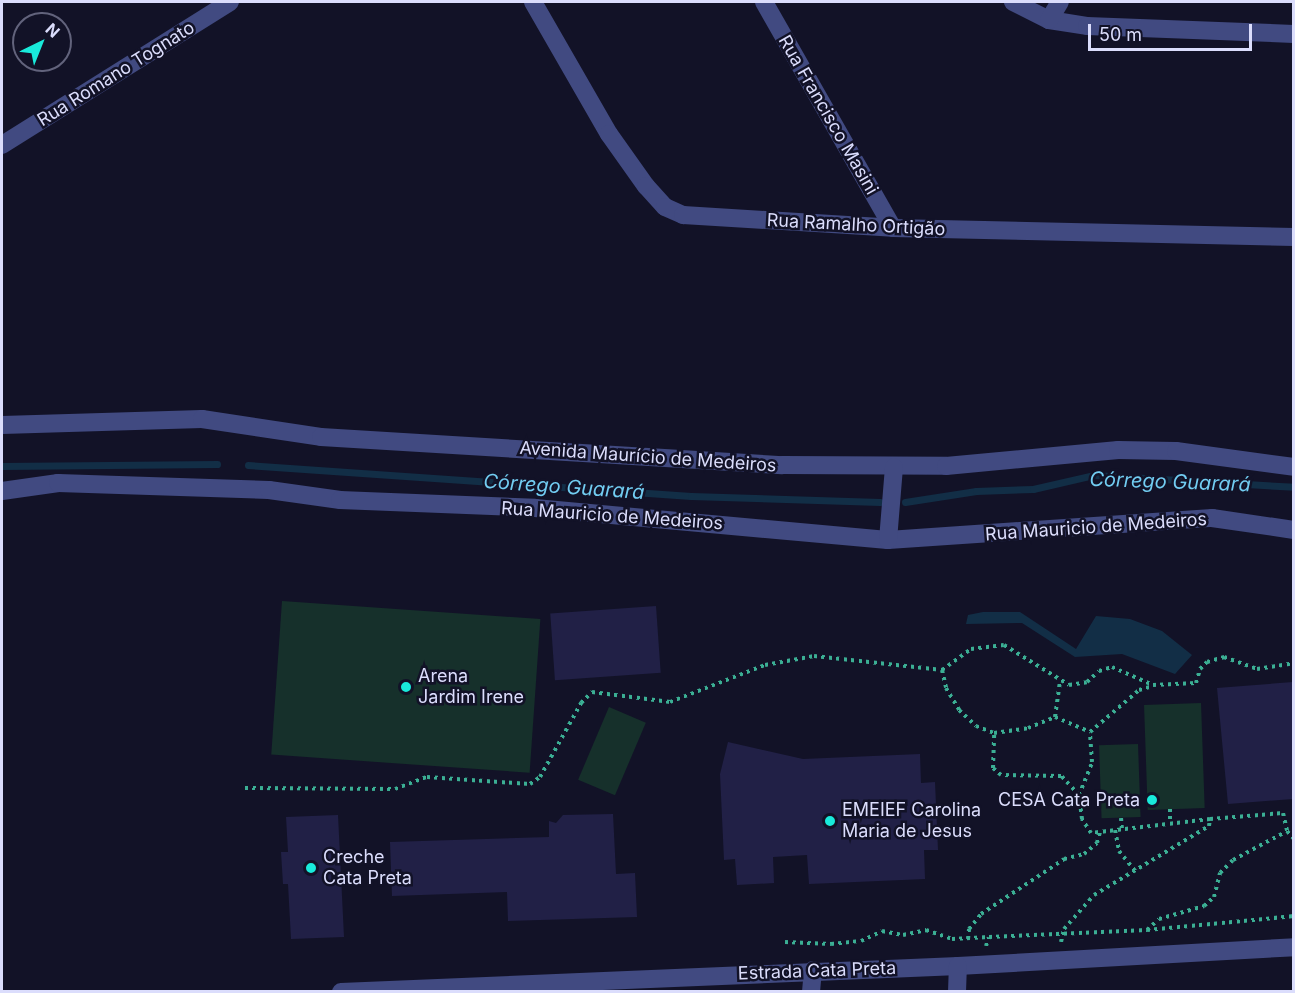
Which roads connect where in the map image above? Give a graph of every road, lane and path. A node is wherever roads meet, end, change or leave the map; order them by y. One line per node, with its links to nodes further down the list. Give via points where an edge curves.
1 (230, 2): 9 (street, Rua Romano Tognato)
2 (533, 2): 10 (street, Rua Ramalho Ortigão, via 609,134 665,207 683,215)
3 (764, 2): 10 (street, Rua Francisco Masini)
4 (1013, 2): 7 (street)
5 (1060, 2): 7 (street)
6 (1293, 16): 8 (street)
7 (1050, 20): 8 (street, via 1087,26)
8 (1288, 33)
9 (2, 145)
10 (893, 228): 11 (street, Rua Ramalho Ortigão)
11 (1293, 237)
12 (2, 425): 13 (street, Avenida Maurício de Medeiros, via 202,419 321,437 782,465)
13 (894, 467): 14 (street, Avenida Maurício de Medeiros, via 1118,450 1176,451); 17 (street)
14 (1293, 468)
15 (2, 491): 17 (street, Rua Mauricio de Medeiros, via 58,483 269,490 340,500 535,508)
16 (1293, 530): 17 (street, Rua Mauricio de Medeiros, via 1212,518)
17 (888, 540)
18 (1293, 663): 21 (path, via 1257,669 1224,657 1208,662 1196,683)
19 (942, 670): 20 (path, via 971,649 1004,645); 24 (path, via 946,688 959,710 976,726); 25 (path, via 813,656 765,665 670,702 592,692 581,703 540,777 530,784 427,777 394,789)
20 (1060, 681): 21 (path, via 1069,685 1087,682 1099,671 1112,667); 22 (path)
21 (1153, 685): 23 (path, via 1139,690)
22 (1055, 717): 23 (path); 24 (path, via 1028,728)
23 (1090, 732): 26 (path, via 1092,762)
24 (994, 733): 26 (path, via 993,768 1001,776 1061,776)
25 (245, 788)
26 (1078, 795): 34 (path, via 1082,819 1090,833)
27 (1170, 809): 30 (path)
28 (1121, 818): 31 (path)
29 (1210, 819): 30 (path); 33 (path, via 1282,813); 36 (path, via 1209,826)
30 (1170, 823): 31 (path)
31 (1122, 829): 32 (path)
32 (1115, 830): 34 (path); 36 (path, via 1119,850)
33 (1287, 831): 35 (path); 38 (path, via 1233,860 1220,873 1214,897 1204,906 1159,919)
34 (1100, 832): 41 (path, via 1097,843 1084,854 1064,859 981,914 969,929)
35 (1293, 839)
36 (1135, 871): 39 (path, via 1094,895 1075,914)
37 (1293, 916): 38 (path)
38 (1147, 930): 39 (path); 44 (path, via 1142,939)
39 (1063, 935): 40 (path); 45 (path)
40 (989, 937): 41 (path); 46 (path)
41 (968, 939): 42 (path, via 952,939 926,930 903,935 882,931 861,940 831,944)
42 (785, 942)
43 (1293, 946): 44 (street, Estrada Cata Preta)
44 (1143, 956): 45 (street, Estrada Cata Preta)
45 (1064, 961): 46 (street, Estrada Cata Preta)
46 (984, 965): 47 (street, Estrada Cata Preta)
47 (958, 966): 48 (street, Estrada Cata Preta); 52 (street)
48 (813, 970): 49 (street, Estrada Cata Preta); 51 (street)
49 (578, 986): 50 (street, Estrada Cata Preta)
50 (341, 992)
51 (811, 992)
52 (957, 992)

